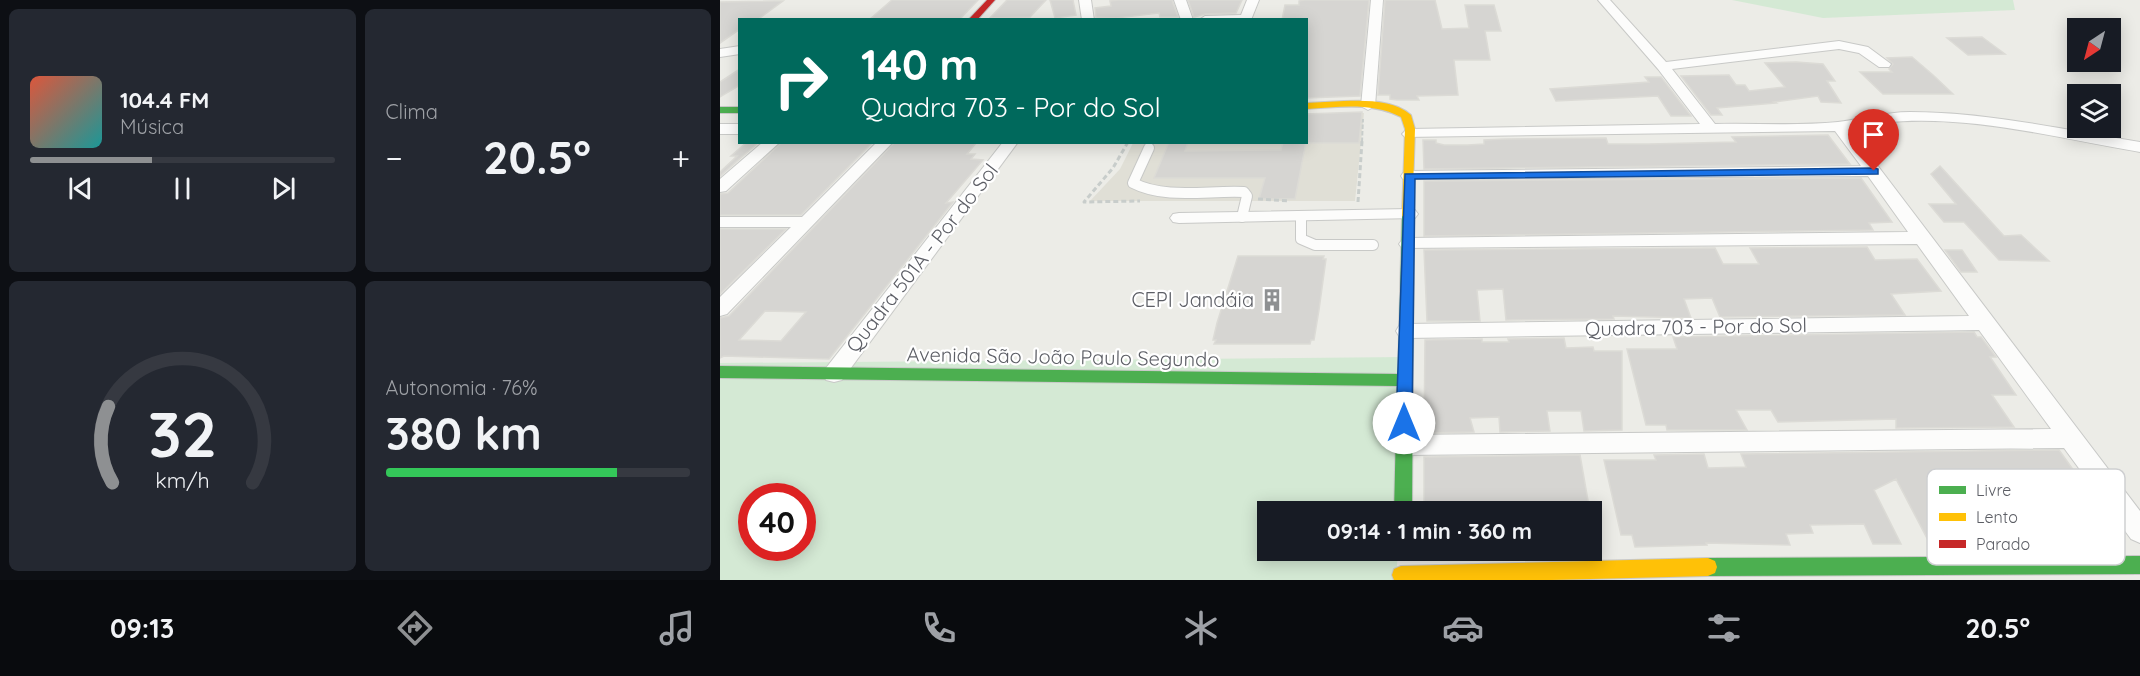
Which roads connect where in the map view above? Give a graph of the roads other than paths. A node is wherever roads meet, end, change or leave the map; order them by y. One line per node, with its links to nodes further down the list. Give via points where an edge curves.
1 (991, 0): 7 (street)
2 (1085, 0): 8 (street)
3 (1180, 0): 9 (street)
4 (1253, 0): 10 (street)
5 (1377, 0): 15 (street)
6 (1604, 0): 14 (street)
7 (974, 18)
8 (1089, 18)
9 (1186, 18)
10 (1245, 18)
11 (738, 50): 12 (street)
12 (720, 53)
13 (1884, 64): 14 (street, via 1863,50 1839,45)
14 (1663, 66): 18 (street)
15 (1365, 105): 16 (street); 21 (street, via 1404,114 1409,118)
16 (1308, 106)
17 (1839, 126): 18 (street); 25 (street, via 1861,119 1943,117); 27 (street)
18 (1710, 127): 21 (street)
19 (720, 129): 20 (street)
20 (738, 129)
21 (1410, 134): 28 (street)
22 (771, 144): 29 (street)
23 (884, 144): 35 (street)
24 (1009, 144): 43 (street, Quadra 501A - Por do Sol)
25 (2140, 147)
26 (1149, 148): 32 (lane, via 1132,183 1156,191 1244,192 1247,196)
27 (1874, 171): 28 (street); 36 (street)
28 (1409, 176): 30 (street)
29 (720, 187)
30 (1409, 214): 31 (street); 37 (street)
31 (1301, 216): 32 (street); 38 (lane, via 1301,239 1315,245)
32 (1242, 217): 33 (street)
33 (1179, 218)
34 (720, 222): 35 (street)
35 (807, 222): 39 (street)
36 (1923, 238): 37 (street); 40 (street)
37 (1408, 244): 41 (street)
38 (1373, 245)
39 (720, 309)
40 (1986, 323): 41 (street, Quadra 703 - Por do Sol); 45 (street)
41 (1406, 331): 44 (street)
42 (720, 372): 43 (street, Avenida São João Paulo Segundo)
43 (834, 374): 44 (street, Avenida São João Paulo Segundo)
44 (1405, 380): 46 (street)
45 (2071, 438): 46 (street); 47 (street)
46 (1404, 445): 48 (street)
47 (2094, 469)
48 (1403, 501)
49 (2125, 511): 50 (street)
50 (2140, 531)
51 (1402, 561): 53 (street)
52 (2140, 565): 53 (street, via 1733,566)
53 (1401, 577)

